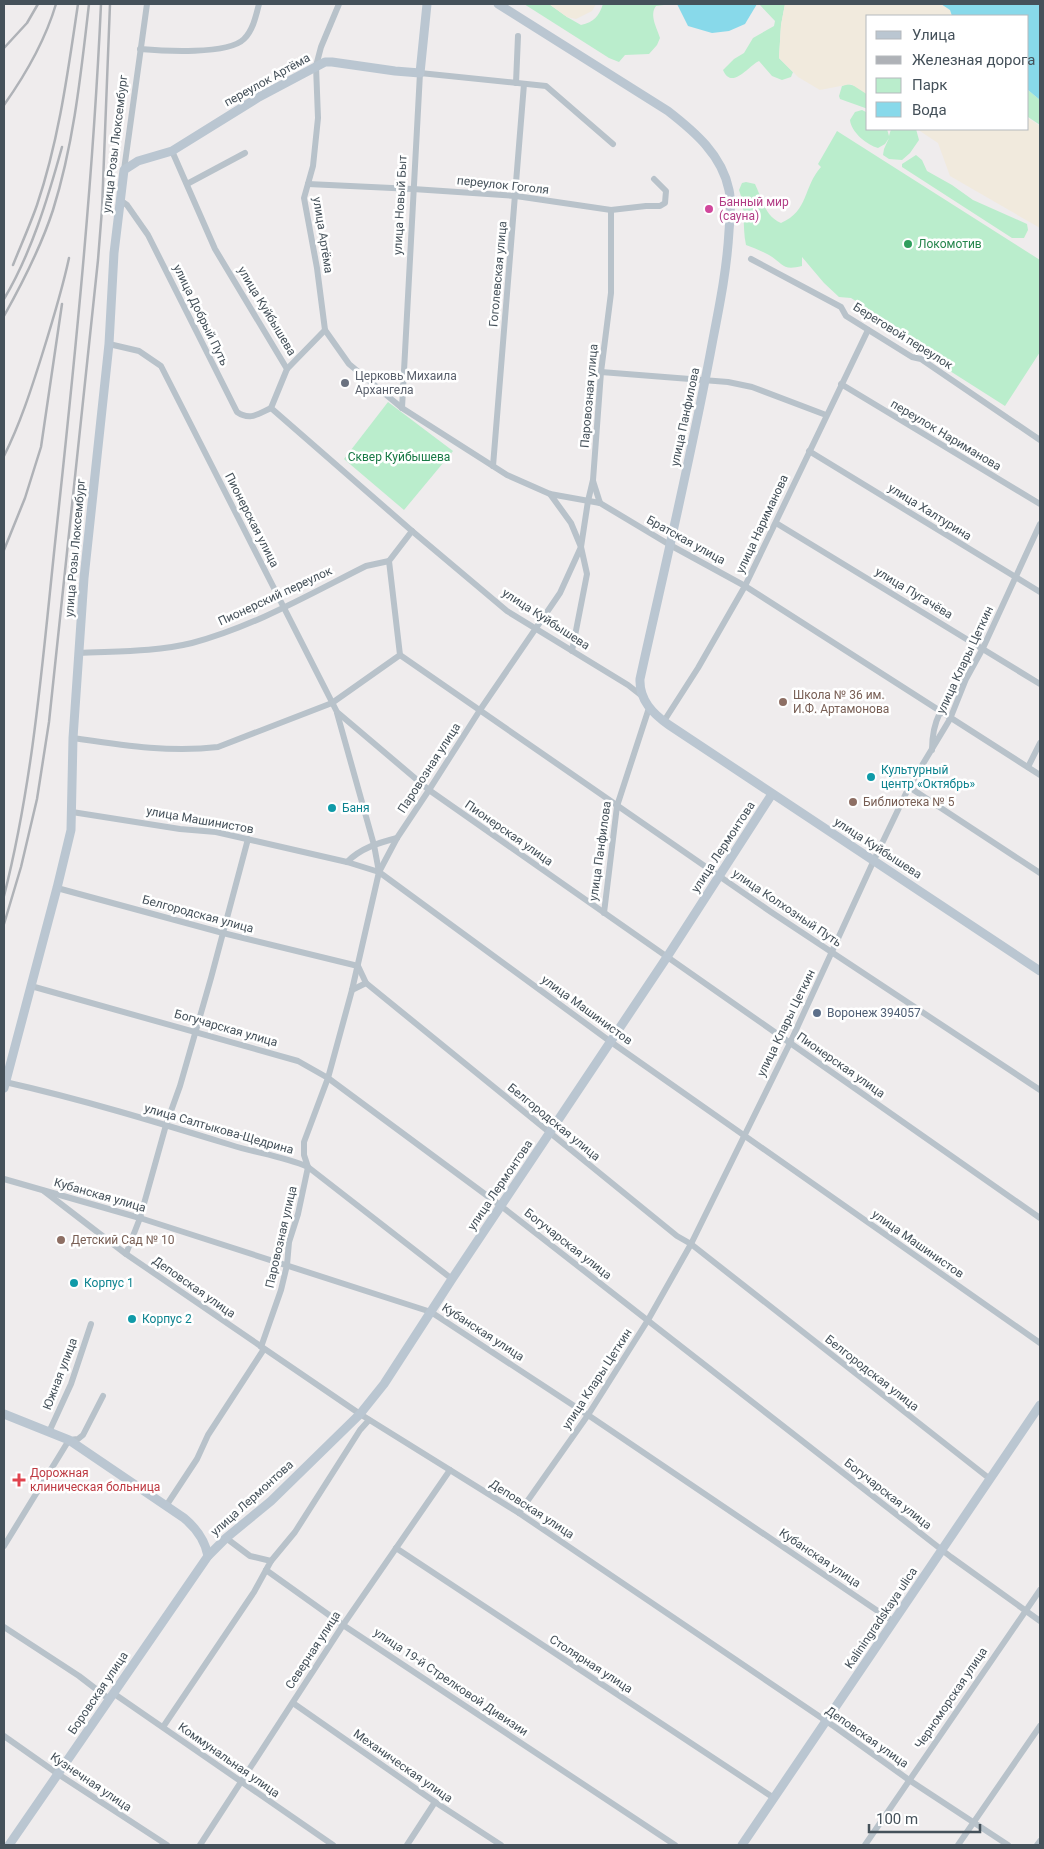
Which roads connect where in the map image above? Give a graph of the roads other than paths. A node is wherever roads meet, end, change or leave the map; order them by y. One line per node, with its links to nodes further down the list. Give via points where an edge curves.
1 (147, 4): 7 (street, улица Розы Люксембург)
2 (259, 4): 7 (street, via 249,33 234,45 172,52)
3 (339, 4): 8 (street, улица Артёма)
4 (427, 4): 9 (street, улица Новый Быт)
5 (498, 4): 29 (street, улица Панфилова, via 668,111 706,144 718,161 731,205 726,272)
6 (518, 36): 10 (street)
7 (140, 49): 15 (street, улица Розы Люксембург)
8 (316, 66): 9 (street, переулок Артёма, via 332,62); 13 (street, переулок Артёма); 18 (street, улица Артёма, via 318,118)
9 (420, 73): 10 (street, переулок Артёма); 19 (street, улица Новый Быт)
10 (516, 83): 11 (street, переулок Артёма)
11 (524, 84): 12 (street, переулок Артёма, via 546,86); 20 (street, Гоголевская улица)
12 (613, 144)
13 (172, 151): 15 (street, переулок Артёма, via 138,161); 17 (street, улица Куйбышева)
14 (246, 153): 17 (street)
15 (124, 170): 21 (street, улица Розы Люксембург)
16 (654, 179): 22 (street, переулок Гоголя, via 666,191 665,203)
17 (187, 184): 27 (street, улица Куйбышева, via 215,249)
18 (308, 184): 19 (street, переулок Гоголя); 24 (street, улица Артёма, via 304,198)
19 (413, 189): 20 (street, переулок Гоголя); 32 (street, улица Новый Быт)
20 (516, 196): 22 (street, переулок Гоголя); 36 (street, Гоголевская улица)
21 (120, 200): 26 (street, улица Розы Люксембург); 31 (street, улица Добрый Путь, via 148,235 237,412 249,417)
22 (611, 210): 28 (street, Паровозная улица, via 611,293)
23 (751, 258): 25 (street, Береговой переулок, via 841,307 846,316)
24 (325, 330): 27 (street); 32 (street, Братская улица, via 349,364)
25 (868, 330): 30 (street, улица Нариманова); 34 (street, Береговой переулок, via 912,357 921,359)
26 (109, 344): 51 (street, Пионерская улица, via 139,351 161,366); 55 (street, улица Розы Люксембург)
27 (287, 369): 31 (street, улица Куйбышева)
28 (601, 372): 29 (street); 37 (street, Паровозная улица)
29 (705, 381): 33 (street, via 752,387); 45 (street, улица Панфилова)
30 (841, 384): 33 (street, улица Нариманова); 41 (street, переулок Нариманова)
31 (271, 408): 44 (street, улица Куйбышева)
32 (402, 408): 36 (street, Братская улица)
33 (826, 415): 35 (street, улица Нариманова)
34 (1040, 440)
35 (809, 450): 42 (street, улица Нариманова); 48 (street, улица Халтурина)
36 (493, 466): 38 (street, Братская улица)
37 (593, 480): 39 (street, Паровозная улица); 40 (street)
38 (550, 494): 39 (street, Братская улица); 46 (street, via 571,524)
39 (588, 501): 40 (street, Братская улица); 46 (street, Паровозная улица)
40 (600, 504): 45 (street, Братская улица)
41 (1040, 504)
42 (776, 523): 49 (street, улица Нариманова); 53 (street, улица Пугачёва)
43 (1040, 524): 48 (street, улица Клары Цеткин)
44 (412, 531): 47 (street); 52 (street, улица Куйбышева, via 507,610)
45 (670, 545): 49 (street, Братская улица); 57 (street, улица Панфилова)
46 (581, 547): 52 (street, Паровозная улица, via 560,593); 54 (street, via 587,574)
47 (389, 561): 51 (street, Пионерский переулок, via 366,566); 56 (street)
48 (1016, 578): 50 (street, улица Халтурина); 53 (street, улица Клары Цеткин)
49 (746, 586): 66 (street, Братская улица); 68 (street, улица Нариманова)
50 (1040, 592)
51 (284, 606): 55 (street, Пионерский переулок, via 235,630 191,643); 62 (street, Пионерская улица)
52 (536, 629): 54 (street, улица Куйбышева); 64 (street, Паровозная улица)
53 (983, 648): 58 (street, улица Клары Цеткин); 59 (street, улица Пугачёва)
54 (572, 651): 60 (street, улица Куйбышева)
55 (78, 653): 69 (street, улица Розы Люксембург)
56 (400, 655): 62 (street); 64 (street, улица Колхозный Путь)
57 (640, 679): 60 (street); 61 (street, улица Панфилова)
58 (966, 679): 66 (street); 67 (street, улица Клары Цеткин)
59 (1040, 684)
60 (628, 685): 61 (street, улица Куйбышева)
61 (642, 696): 63 (street, улица Куйбышева)
62 (332, 703): 65 (street, Пионерская улица); 69 (street, via 218,747 170,749)
63 (649, 708): 68 (street, улица Куйбышева); 77 (street, улица Панфилова)
64 (480, 710): 75 (street, Паровозная улица); 77 (street, улица Колхозный Путь)
65 (337, 712): 75 (street, Пионерская улица); 81 (street)
66 (940, 712): 67 (street, Братская улица); 71 (street, via 932,732)
67 (950, 719): 71 (street, улица Клары Цеткин); 72 (street, Братская улица)
68 (664, 721): 76 (street, улица Куйбышева)
69 (73, 738): 78 (street, улица Розы Люксембург)
70 (1040, 743): 72 (street)
71 (932, 750): 74 (street, улица Клары Цеткин)
72 (1028, 768): 73 (street, Братская улица)
73 (1040, 775)
74 (909, 788): 82 (street, улица Клары Цеткин); 85 (street)
75 (429, 790): 80 (street, Паровозная улица); 88 (street, Пионерская улица)
76 (772, 794): 82 (street, улица Куйбышева); 86 (street, улица Лермонтова)
77 (617, 806): 86 (street, улица Колхозный Путь); 88 (street, улица Панфилова)
78 (72, 812): 79 (street, улица Машинистов); 87 (street, улица Розы Люксембург, via 68,846)
79 (248, 838): 83 (street, улица Машинистов); 89 (street)
80 (397, 838): 81 (street); 84 (street, Паровозная улица)
81 (374, 845): 83 (street, via 355,854); 84 (street)
82 (874, 860): 90 (street, улица Клары Цеткин); 93 (street, улица Куйбышева)
83 (347, 862): 84 (street, улица Машинистов)
84 (379, 872): 92 (street, Паровозная улица); 98 (street, улица Машинистов)
85 (1040, 873)
86 (719, 876): 90 (street, улица Колхозный Путь); 91 (street, улица Лермонтова)
87 (57, 888): 89 (street, Белгородская улица); 95 (street, улица Розы Люксембург)
88 (604, 913): 91 (street, Пионерская улица)
89 (222, 933): 92 (street, Белгородская улица); 97 (street, via 212,978)
90 (833, 952): 99 (street, улица Клары Цеткин); 102 (street, улица Колхозный Путь)
91 (667, 957): 98 (street, улица Лермонтова); 99 (street, Пионерская улица)
92 (358, 966): 94 (street, Белгородская улица); 96 (street, Паровозная улица)
93 (1040, 971)
94 (366, 983): 96 (street); 104 (street, Белгородская улица)
95 (31, 986): 97 (street, Богучарская улица); 101 (street, улица Розы Люксембург)
96 (352, 990): 100 (street, Паровозная улица)
97 (194, 1032): 100 (street, Богучарская улица, via 298,1061); 103 (street)
98 (611, 1042): 104 (street, улица Лермонтова); 105 (street, улица Машинистов)
99 (790, 1043): 105 (street, улица Клары Цеткин); 111 (street, Пионерская улица)
100 (328, 1078): 106 (street, Паровозная улица, via 304,1142); 109 (street, Богучарская улица)
101 (5, 1085): 103 (street, улица Салтыкова-Щедрина)
102 (1040, 1090)
103 (166, 1125): 106 (street, улица Салтыкова-Щедрина); 110 (street)
104 (550, 1134): 109 (street, улица Лермонтова); 112 (street, Белгородская улица)
105 (744, 1135): 112 (street, улица Клары Цеткин); 119 (street, улица Машинистов)
106 (308, 1168): 114 (street, Паровозная улица, via 289,1242); 115 (street, улица Салтыкова-Щедрина)
107 (4, 1179): 108 (street, Кубанская улица)
108 (44, 1190): 110 (street, Кубанская улица); 113 (street, Деповская улица)
109 (501, 1206): 115 (street, улица Лермонтова); 117 (street, Богучарская улица)
110 (140, 1218): 113 (street); 114 (street, Кубанская улица)
111 (1040, 1218)
112 (691, 1244): 117 (street, улица Клары Цеткин); 129 (street, Белгородская улица)
113 (126, 1254): 120 (street, Деповская улица)
114 (287, 1264): 116 (street, Кубанская улица); 120 (street, Паровозная улица)
115 (452, 1279): 116 (street, улица Лермонтова)
116 (432, 1312): 124 (street, Кубанская улица); 125 (street, улица Лермонтова)
117 (648, 1320): 124 (street, улица Клары Цеткин); 135 (street, Богучарская улица)
118 (91, 1324): 126 (street, Южная улица, via 71,1384)
119 (1040, 1344)
120 (263, 1348): 125 (street, Деповская улица); 130 (street, Паровозная улица)
121 (102, 1396): 127 (street, via 83,1435)
122 (1040, 1405): 129 (street, Kaliningradskaya ulica)
123 (4, 1414): 126 (street)
124 (588, 1415): 131 (street, улица Клары Цеткин); 142 (street, Кубанская улица)
125 (364, 1417): 128 (street, Деповская улица); 132 (street, улица Лермонтова); 137 (street, via 360,1430 294,1532)
126 (50, 1432): 127 (street)
127 (69, 1440): 130 (street); 133 (street)
128 (450, 1470): 131 (street, Деповская улица); 134 (street, Северная улица)
129 (990, 1479): 135 (street, Kaliningradskaya ulica)
130 (166, 1506): 136 (street, via 196,1529)
131 (519, 1513): 147 (street, Деповская улица)
132 (226, 1538): 136 (street, улица Лермонтова); 137 (street, via 250,1556)
133 (4, 1546)
134 (396, 1548): 143 (street, Северная улица); 154 (street, Столярная улица)
135 (942, 1551): 140 (street, Богучарская улица); 142 (street, Kaliningradskaya ulica)
136 (208, 1556): 145 (street, Боровская улица)
137 (270, 1562): 138 (street)
138 (266, 1570): 143 (street, улица 19-й Стрелковой Дивизии); 149 (street)
139 (1040, 1590): 140 (street, Черноморская улица)
140 (1026, 1610): 141 (street, Богучарская улица); 152 (street, Черноморская улица)
141 (1040, 1621)
142 (894, 1622): 147 (street, Kaliningradskaya ulica)
143 (343, 1624): 146 (street, Северная улица); 164 (street, улица 19-й Стрелковой Дивизии)
144 (4, 1627): 145 (street, Коммунальная улица)
145 (111, 1696): 149 (street, Коммунальная улица); 151 (street, Боровская улица)
146 (293, 1703): 153 (street, Северная улица); 155 (street, Механическая улица)
147 (826, 1721): 152 (street, Деповская улица); 154 (street, Kaliningradskaya ulica)
148 (1040, 1726): 156 (street)
149 (163, 1727): 153 (street, Коммунальная улица)
150 (4, 1736): 151 (street, Кузнечная улица)
151 (58, 1774): 158 (street, Боровская улица); 159 (street, Кузнечная улица)
152 (909, 1780): 156 (street, Деповская улица); 166 (street, Черноморская улица)
153 (240, 1782): 160 (street, Северная улица); 161 (street, Коммунальная улица)
154 (774, 1798): 165 (street, Kaliningradskaya ulica)
155 (435, 1802): 162 (street); 163 (street, Механическая улица)
156 (974, 1822): 167 (street); 168 (street, Деповская улица)
157 (1040, 1841): 169 (street)
158 (9, 1845)
159 (167, 1845)
160 (200, 1845)
161 (333, 1845)
162 (407, 1845)
163 (501, 1845)
164 (675, 1845)
165 (742, 1845)
166 (865, 1845)
167 (958, 1845)
168 (1008, 1845)
169 (1037, 1845)

